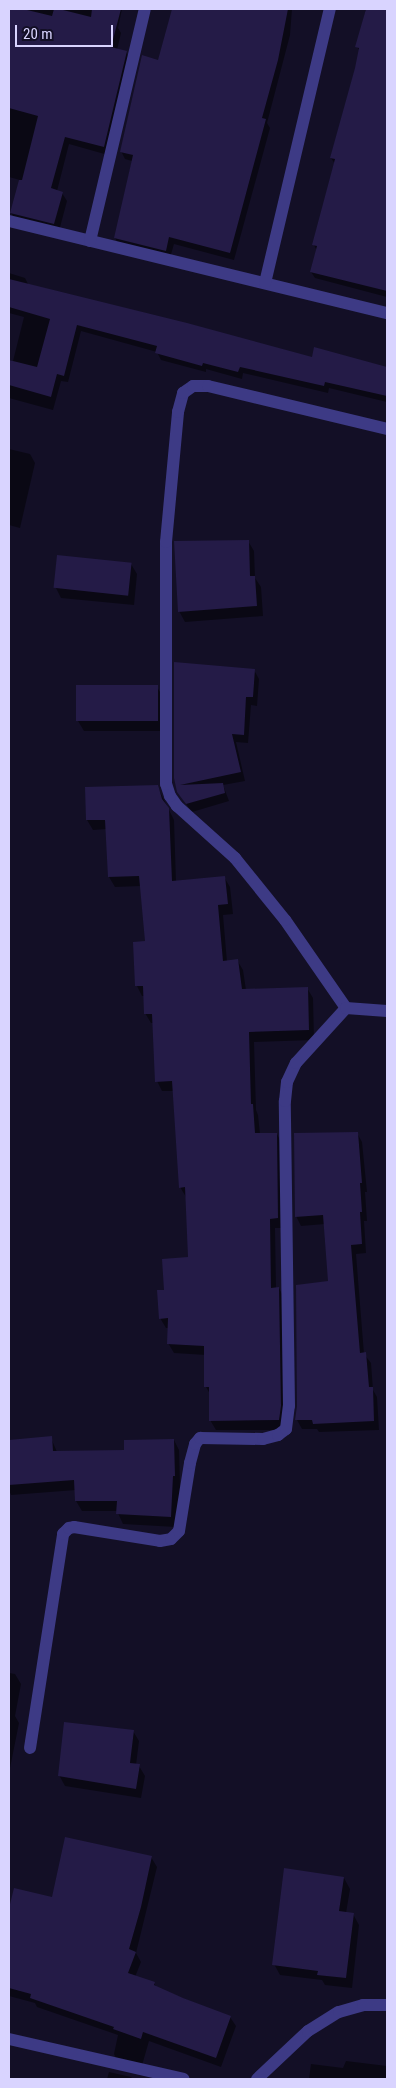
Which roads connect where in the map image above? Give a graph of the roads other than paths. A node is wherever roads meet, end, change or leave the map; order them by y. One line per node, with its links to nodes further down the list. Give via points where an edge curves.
1 (145, 9): 4 (street)
2 (330, 9): 5 (street)
3 (9, 221): 4 (street)
4 (90, 241): 5 (street)
5 (265, 284): 6 (street)
6 (387, 313)
7 (387, 429): 8 (street, via 208,386 193,386 183,393 178,412 166,542 166,784 170,796 247,873 285,920)
8 (346, 1008): 9 (street); 10 (street, via 296,1063 287,1082 289,1406 286,1429 263,1440 200,1438 190,1463 179,1531 171,1539 74,1527 62,1534)
9 (387, 1011)
10 (30, 1748)
11 (387, 2005): 13 (street, via 363,2005 339,2012 308,2032)
12 (9, 2039): 14 (street)
13 (263, 2078)
14 (183, 2079)

